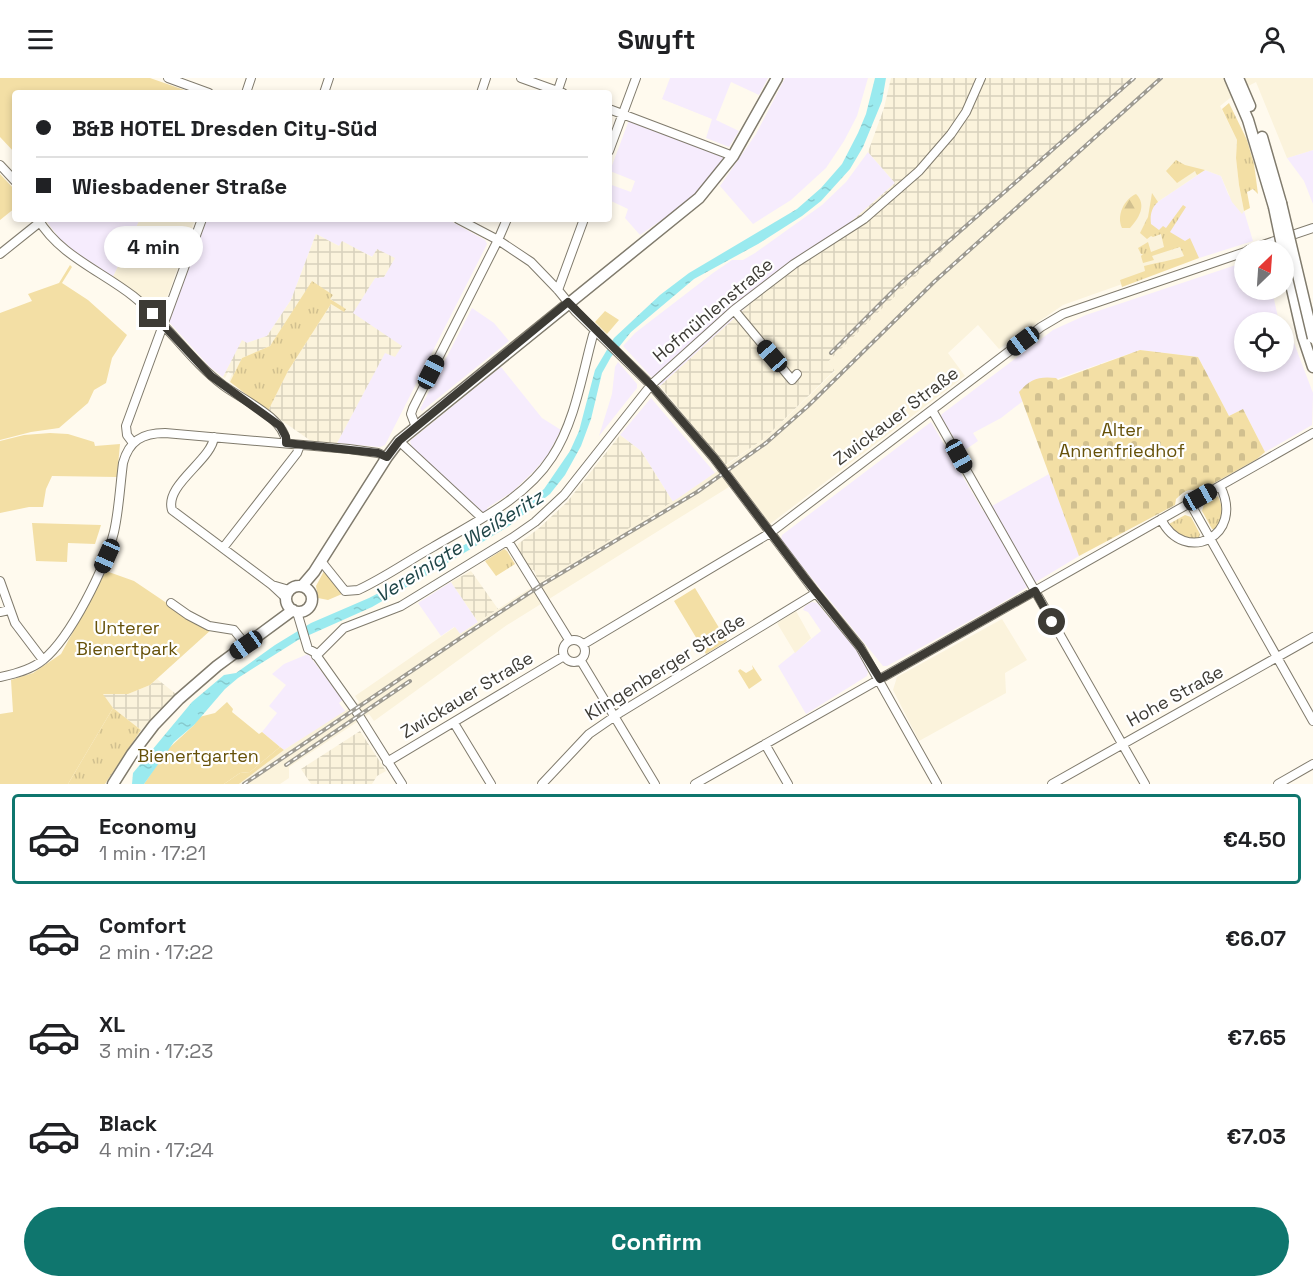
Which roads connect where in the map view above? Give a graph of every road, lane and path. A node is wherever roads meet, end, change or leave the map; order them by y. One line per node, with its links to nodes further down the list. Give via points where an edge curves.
1 (521, 78): 9 (street)
2 (636, 78): 12 (street)
3 (777, 78): 14 (main road)
4 (981, 78): 33 (street, Hofmühlenstraße, via 966,112 919,171 864,219 794,264)
5 (1230, 78): 10 (main road)
6 (1238, 78): 10 (main road)
7 (171, 79): 8 (street)
8 (201, 90)
9 (554, 90)
10 (1247, 108): 17 (main road, via 1267,153)
11 (612, 110): 12 (street)
12 (622, 114): 13 (street); 14 (street)
13 (612, 142)
14 (733, 156): 32 (main road, via 699,198)
15 (0, 165): 16 (street)
16 (12, 178)
17 (1277, 205): 27 (main road, bridge); 36 (main road, bridge)
18 (38, 222): 28 (street)
19 (40, 222): 34 (street, via 54,241 131,294)
20 (201, 222): 34 (street)
21 (464, 222): 25 (street)
22 (506, 222): 25 (street)
23 (583, 222): 31 (street)
24 (1313, 228): 26 (street, Zwickauer Straße)
25 (498, 240): 31 (street, via 531,262); 41 (street, via 413,408)
26 (1279, 240)
27 (1282, 240)
28 (0, 254)
29 (1234, 255): 40 (street, Zwickauer Straße, via 1063,314)
30 (1294, 288): 36 (main road)
31 (558, 290): 32 (street)
32 (568, 302): 35 (street); 41 (main road)
33 (734, 310): 38 (street, via 792,380); 39 (street, Hofmühlenstraße)
34 (164, 325): 45 (street, via 126,426); 46 (street, via 211,376 280,426)
35 (600, 334): 39 (street); 51 (street, via 592,335 570,417 552,457 511,500)
36 (1309, 341): 37 (main road)
37 (1313, 367)
38 (797, 374)
39 (651, 385): 53 (street, via 714,458); 55 (street, Hofmühlenstraße, via 564,495)
40 (932, 410): 53 (street, Zwickauer Straße); 60 (street)
41 (416, 427): 44 (main road)
42 (1313, 433): 49 (street)
43 (214, 437): 45 (street, via 158,433); 46 (street); 56 (street, via 212,447 196,463 171,506)
44 (399, 441): 48 (main road); 51 (street)
45 (133, 443): 72 (street, via 123,464 115,524 100,571 71,625)
46 (286, 443): 47 (street)
47 (300, 445): 48 (street); 56 (street)
48 (387, 457): 57 (main road)
49 (1220, 486): 50 (street); 54 (street, via 1226,516 1221,529)
50 (1190, 503): 52 (street); 54 (street)
51 (477, 517): 57 (street, via 358,590 348,592 342,588)
52 (1161, 519): 54 (street, via 1168,532 1181,540 1195,543); 60 (street)
53 (770, 533): 61 (street); 67 (street, Zwickauer Straße)
54 (1210, 538): 71 (street)
55 (508, 541): 66 (street); 69 (street, Hofmühlenstraße, via 401,606 344,628)
56 (223, 548): 63 (street)
57 (323, 564): 59 (main road)
58 (0, 581): 64 (street)
59 (305, 588): 63 (main road, via 293,587); 63 (main road, via 311,602)
60 (1035, 591): 75 (street); 80 (street)
61 (816, 593): 75 (street, via 860,647); 76 (street, Klingenberger Straße)
62 (171, 603): 68 (street, via 209,626 234,630)
63 (295, 607): 68 (main road); 69 (street, via 308,649)
64 (4, 611): 72 (street)
65 (1313, 637): 71 (street, Hohe Straße)
66 (569, 640): 67 (street); 70 (street, via 563,647)
67 (584, 644): 73 (street, via 586,653)
68 (246, 645): 83 (main road, via 160,717)
69 (315, 654): 81 (street)
70 (564, 656): 73 (street, via 571,662); 78 (street, Zwickauer Straße)
71 (1277, 658): 77 (street); 80 (street, Hohe Straße)
72 (43, 660): 74 (street, via 32,668)
73 (581, 661): 76 (street)
74 (0, 677)
75 (880, 679): 79 (street); 90 (street)
76 (615, 716): 86 (street, Klingenberger Straße, via 589,734); 87 (street)
77 (1313, 721)
78 (454, 723): 81 (street, Zwickauer Straße); 85 (street)
79 (765, 744): 88 (street); 89 (street)
80 (1122, 745): 91 (street, Hohe Straße); 92 (street)
81 (387, 762): 84 (street)
82 (1313, 764): 93 (street)
83 (113, 784)
84 (402, 784)
85 (491, 784)
86 (542, 784)
87 (656, 784)
88 (695, 784)
89 (788, 784)
90 (937, 784)
91 (1052, 784)
92 (1145, 784)
93 (1278, 784)

